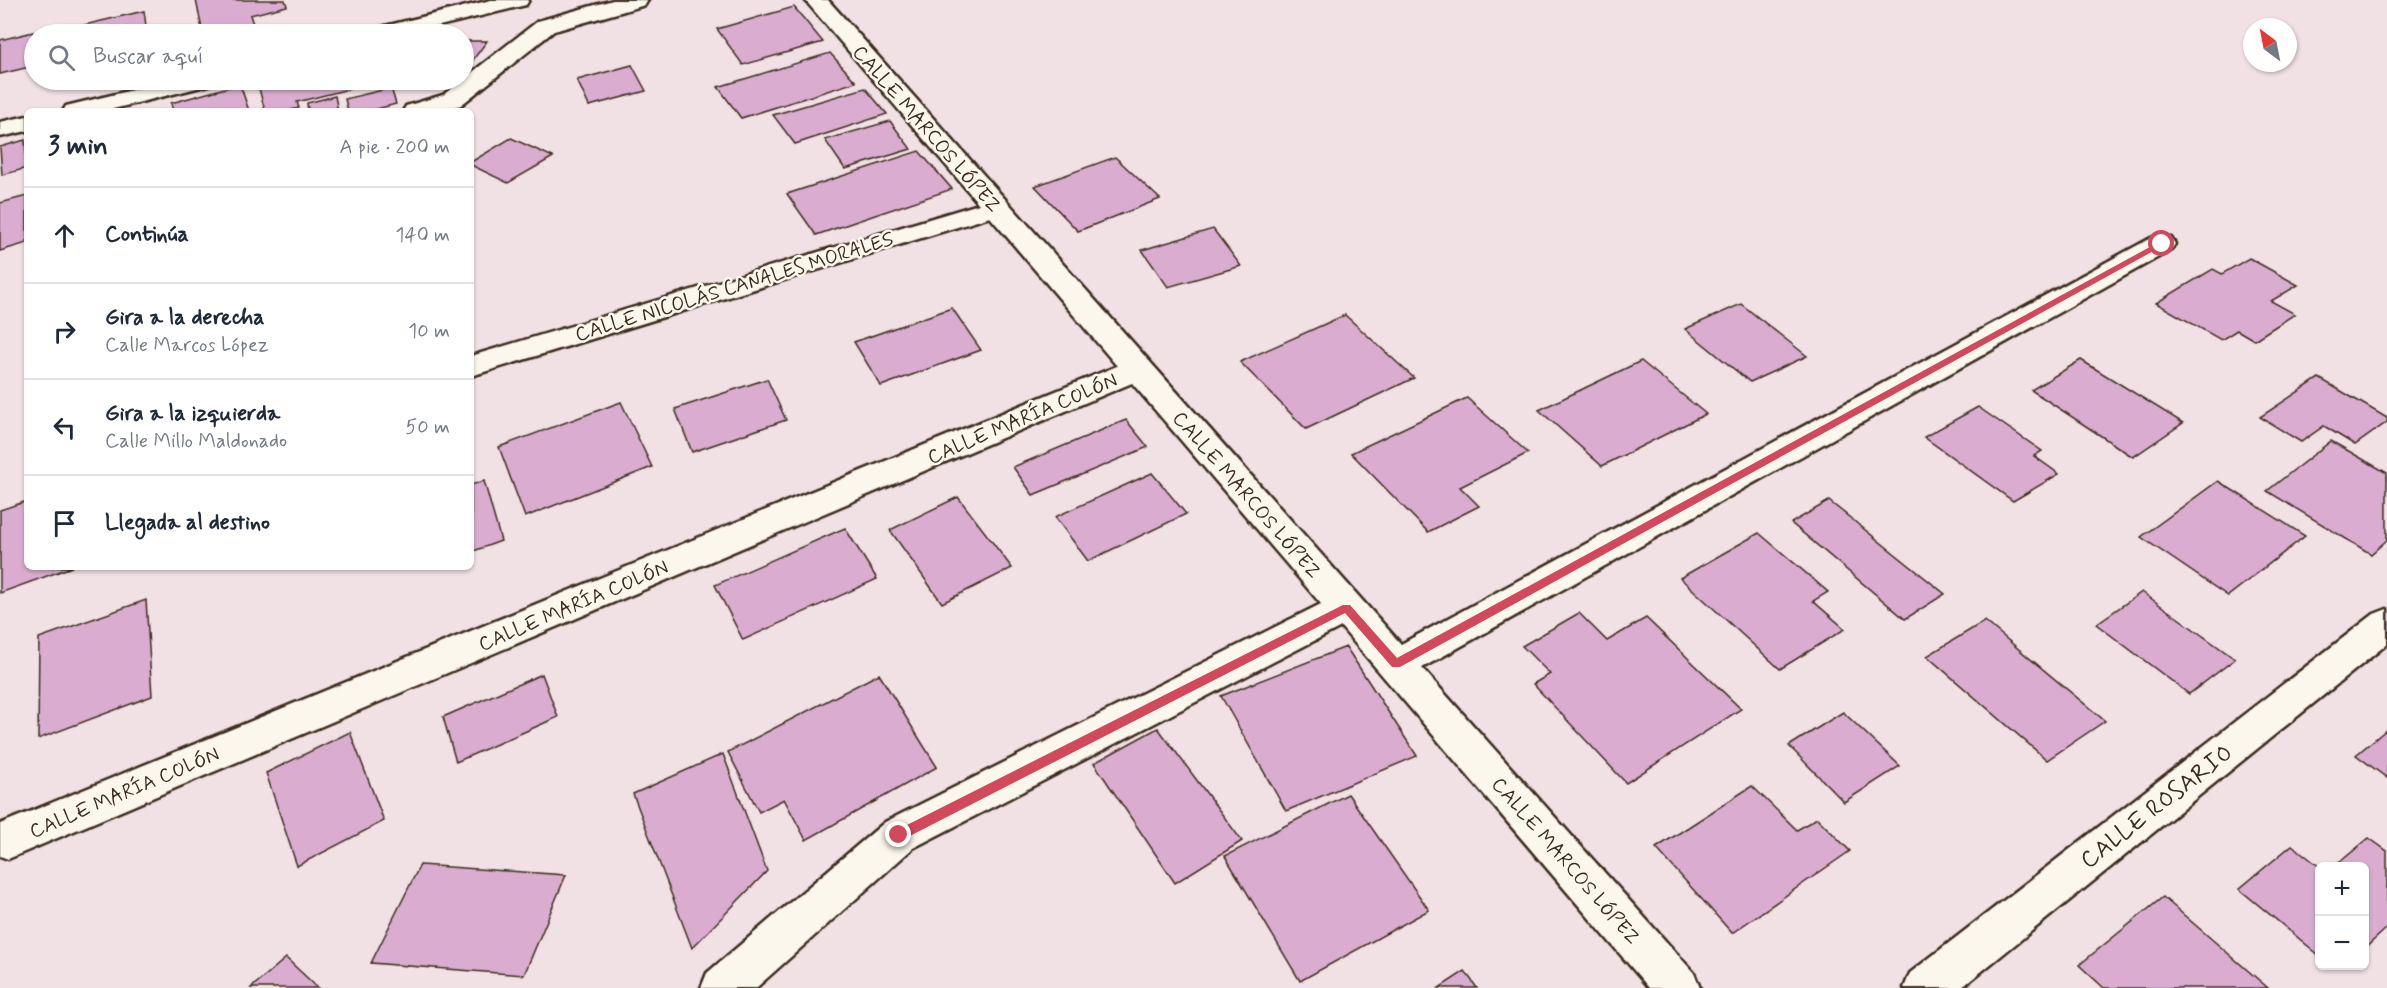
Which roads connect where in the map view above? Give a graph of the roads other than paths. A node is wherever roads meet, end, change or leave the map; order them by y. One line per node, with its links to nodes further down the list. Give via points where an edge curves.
1 (518, 0): 4 (street)
2 (637, 0): 5 (street, via 546,26)
3 (816, 0): 12 (street, CALLE MARCOS LÓPEZ)
4 (421, 24)
5 (474, 83)
6 (160, 90): 8 (street)
7 (465, 90): 9 (street, via 452,100)
8 (87, 108)
9 (425, 108)
10 (24, 124): 11 (street)
11 (0, 130)
12 (996, 207): 14 (street, CALLE NICOLÁS CANALES MORALES); 15 (street, CALLE MARCOS LÓPEZ)
13 (2162, 244): 18 (street)
14 (474, 365)
15 (1138, 369): 16 (street, CALLE MARCOS LÓPEZ); 19 (street, CALLE MARÍA COLÓN)
16 (1346, 608): 18 (street, CALLE MARCOS LÓPEZ); 20 (street, via 899,835)
17 (2387, 624): 22 (street, CALLE ROSARIO)
18 (1396, 664): 21 (street, CALLE MARCOS LÓPEZ)
19 (8, 840)
20 (723, 988)
21 (1678, 988)
22 (1926, 988)

